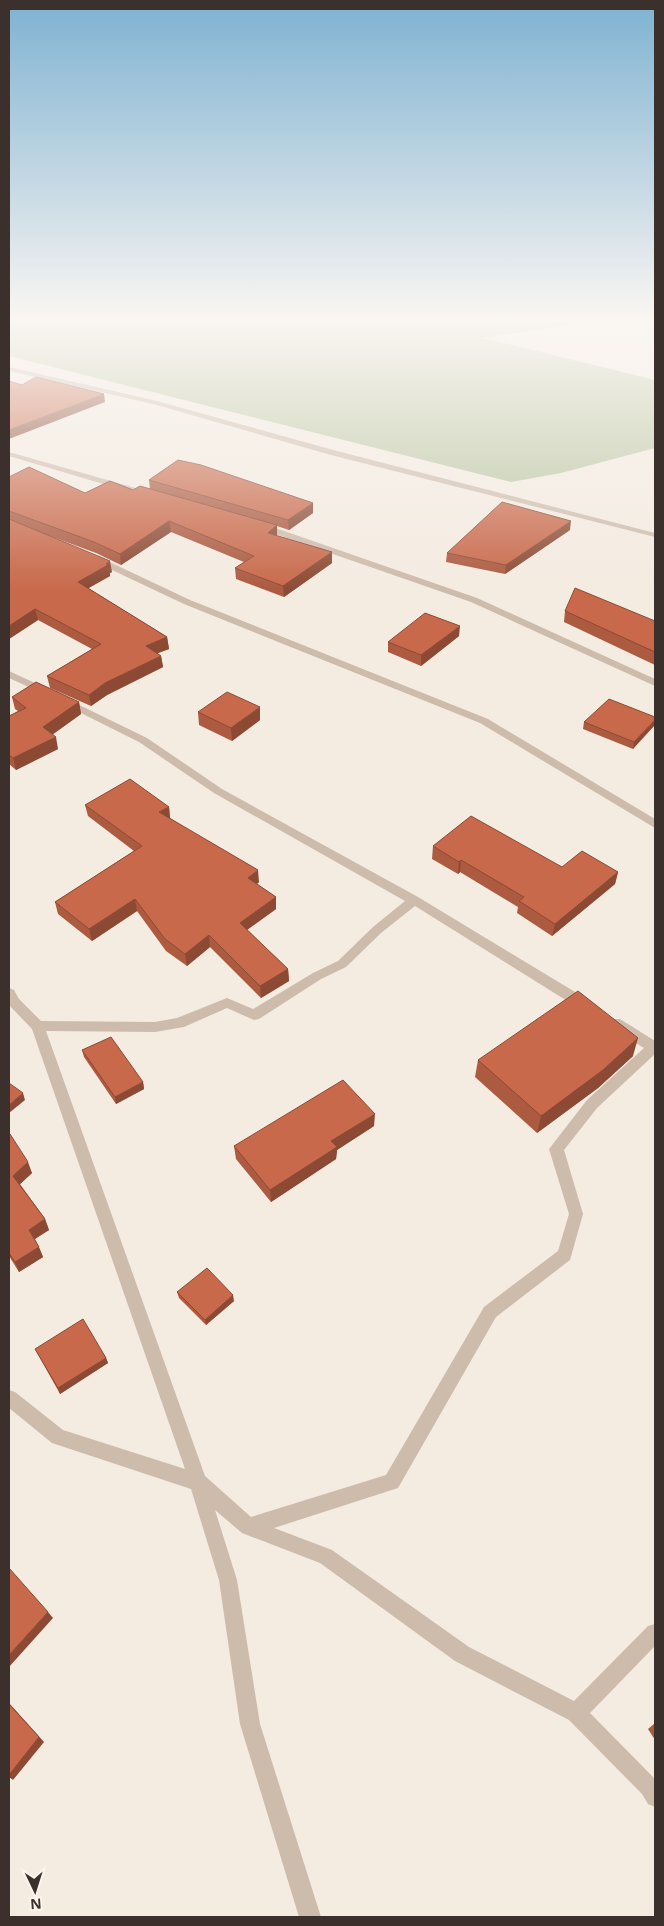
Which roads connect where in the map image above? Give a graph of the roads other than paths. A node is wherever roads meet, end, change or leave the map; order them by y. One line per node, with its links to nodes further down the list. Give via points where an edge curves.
1 (190, 412): 5 (street)
2 (9, 454): 3 (street)
3 (159, 497)
4 (252, 523): 8 (street, via 474,600)
5 (655, 535)
6 (83, 554): 9 (street, via 187,602 484,721)
7 (9, 674): 10 (street, via 142,740 218,791)
8 (655, 683)
9 (655, 824)
10 (414, 900): 12 (street, via 342,964 254,1015 227,1003 179,1023 155,1026); 13 (street)
11 (9, 993): 12 (street)
12 (38, 1026): 15 (street)
13 (654, 1046): 16 (street, via 592,1104 556,1149 576,1214 565,1256 490,1312 392,1482)
14 (9, 1398): 15 (street, via 58,1437)
15 (198, 1482): 16 (street); 20 (street, via 228,1580 250,1724)
16 (248, 1527): 18 (street, via 326,1556 462,1654)
17 (655, 1633): 18 (street)
18 (576, 1713): 19 (street)
19 (655, 1797)
20 (310, 1917)

